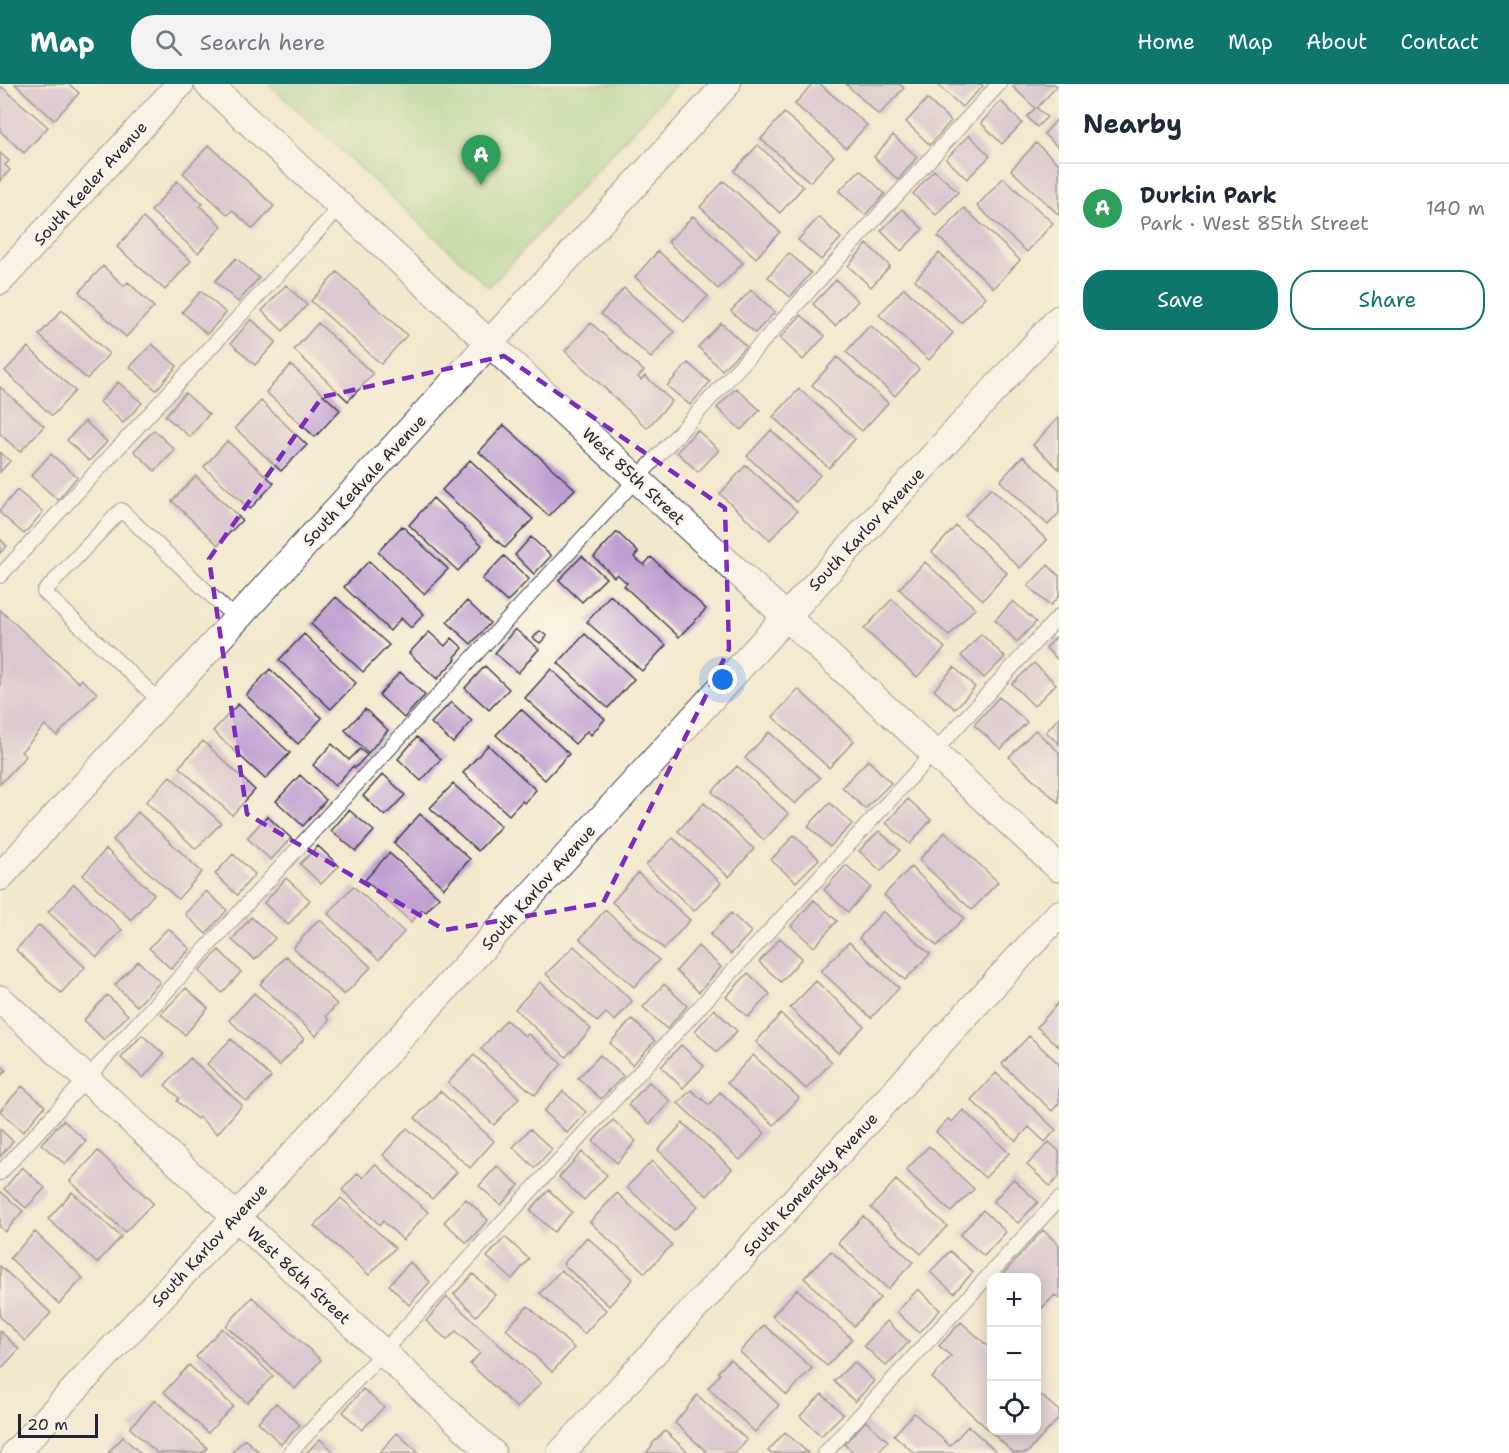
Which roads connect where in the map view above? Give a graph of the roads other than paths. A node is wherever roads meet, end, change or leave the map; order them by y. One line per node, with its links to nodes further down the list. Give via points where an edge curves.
1 (180, 84): 6 (street, South Keeler Avenue)
2 (208, 84): 5 (street, West 85th Street)
3 (727, 84): 8 (street, South Kedvale Avenue)
4 (999, 84): 9 (lane)
5 (341, 206): 8 (street, West 85th Street); 10 (lane)
6 (0, 281)
7 (1059, 319): 11 (street, South Karlov Avenue)
8 (489, 343): 9 (street, West 85th Street); 13 (street, South Kedvale Avenue)
9 (638, 480): 11 (street, West 85th Street); 20 (lane)
10 (0, 576)
11 (786, 616): 15 (street, West 85th Street); 23 (street, South Karlov Avenue)
12 (1059, 616): 15 (lane)
13 (236, 619): 14 (street, South Kedvale Avenue); 14 (lane, via 121,510 44,592)
14 (160, 702): 17 (street, South Kedvale Avenue)
15 (934, 753): 16 (street, West 85th Street); 24 (lane)
16 (1059, 868)
17 (0, 877)
18 (1059, 914): 28 (street, South Komensky Avenue)
19 (0, 999): 20 (street, West 86th Street)
20 (87, 1080): 21 (lane); 23 (street, West 86th Street)
21 (0, 1173)
22 (1059, 1199): 29 (lane)
23 (236, 1217): 24 (street, West 86th Street); 25 (street, South Karlov Avenue)
24 (383, 1353): 26 (lane); 27 (street, West 86th Street)
25 (15, 1453)
26 (290, 1453)
27 (492, 1453)
28 (561, 1453)
29 (825, 1453)

